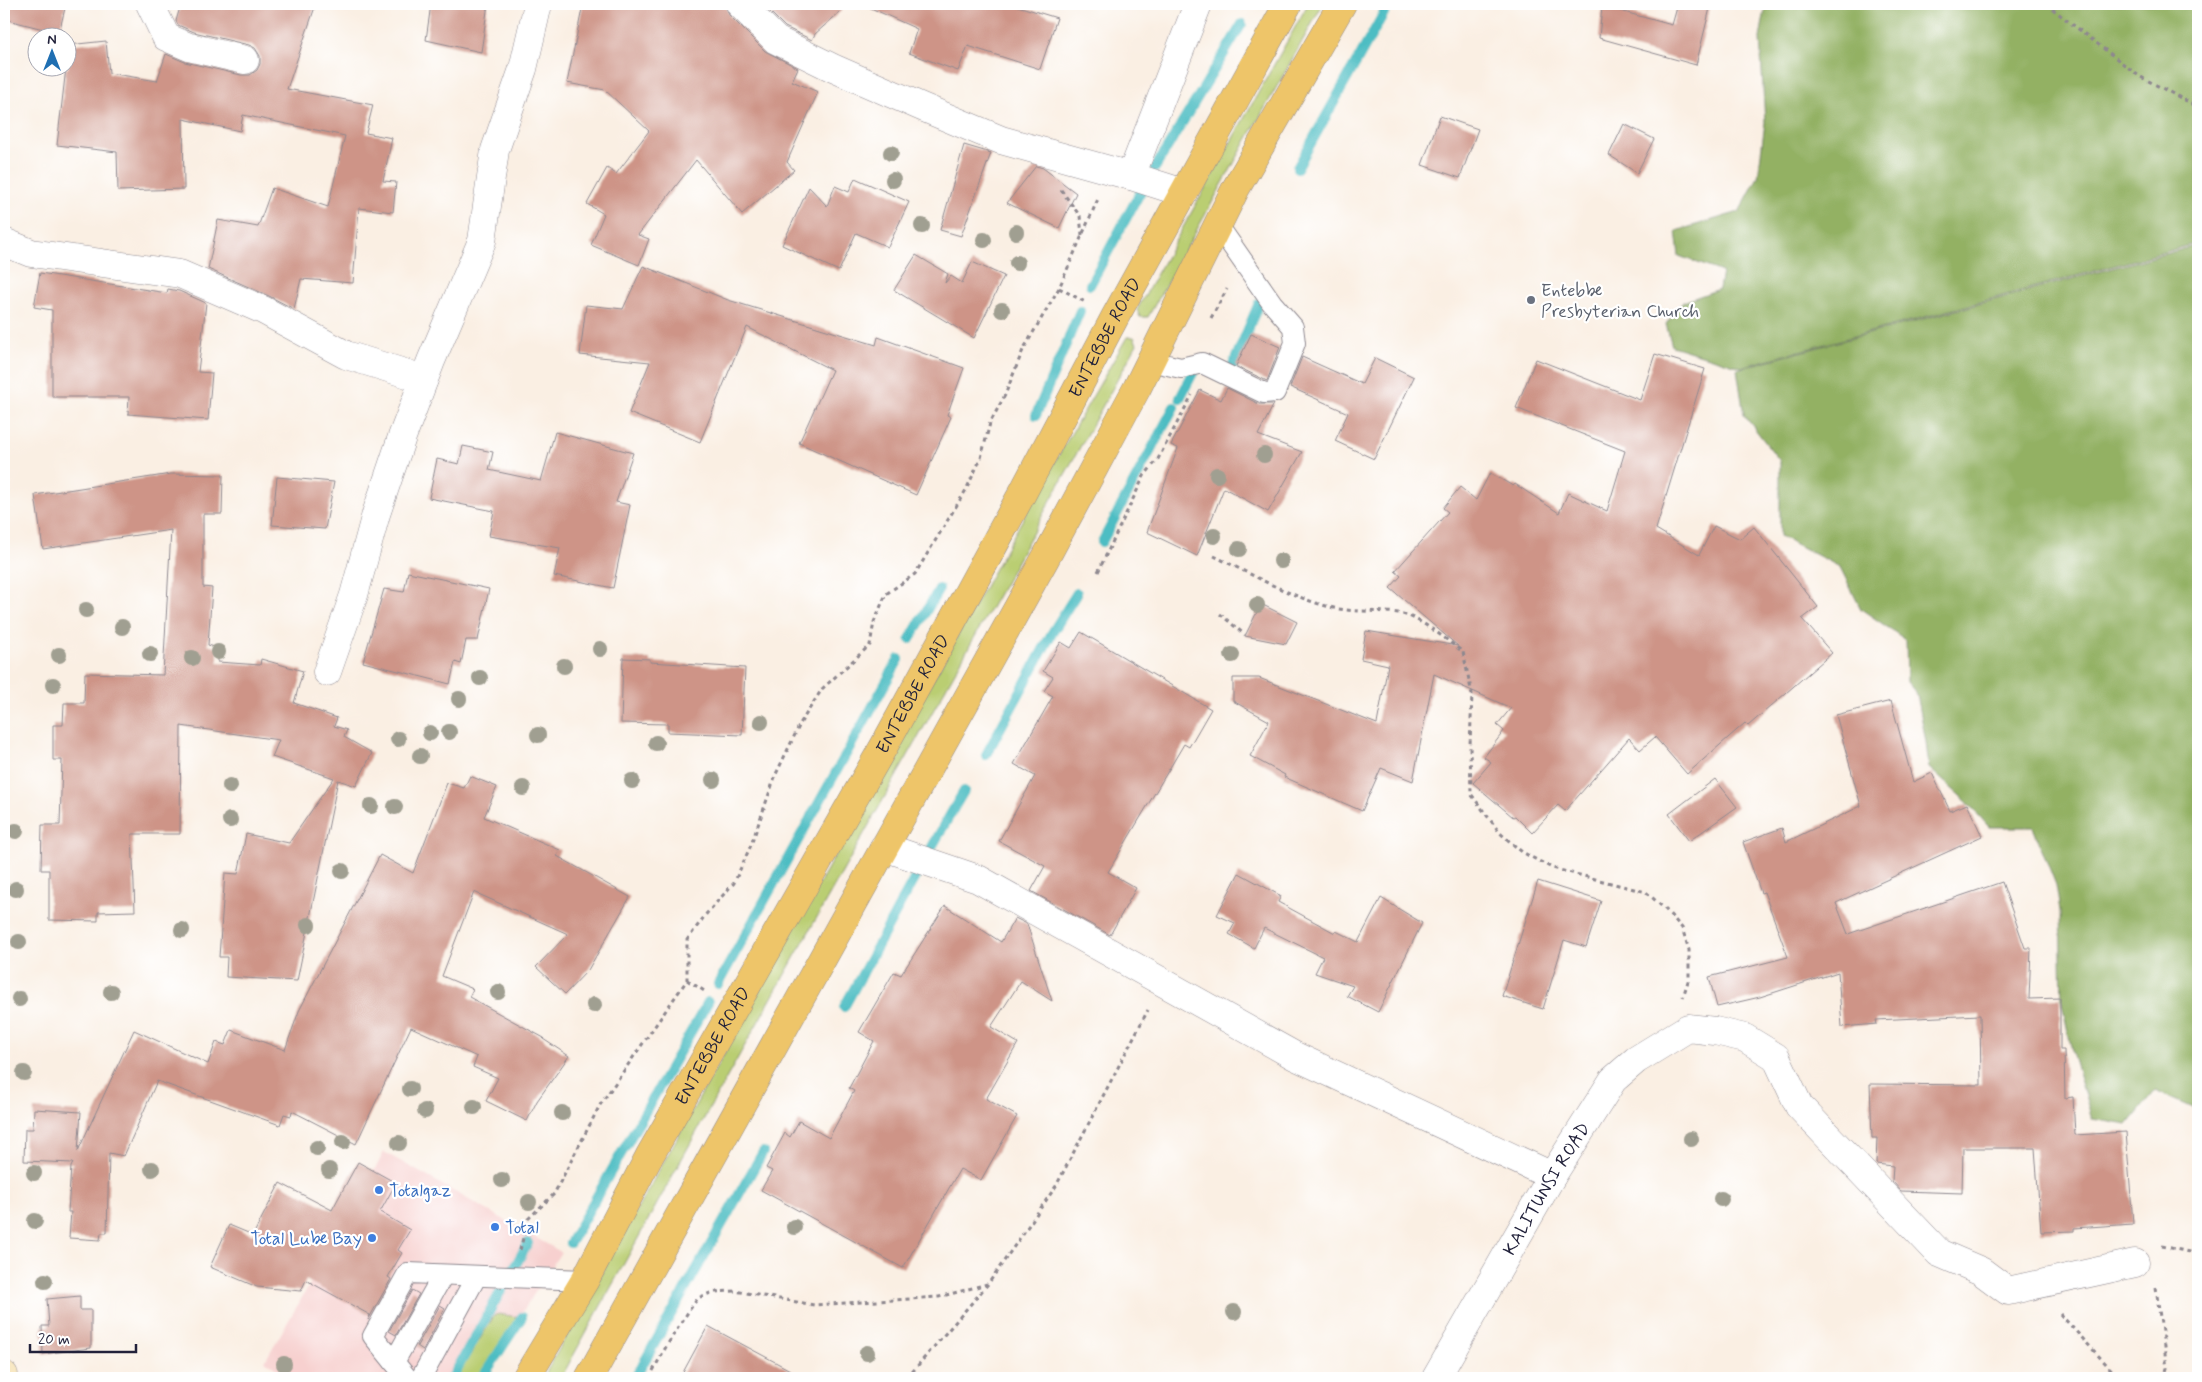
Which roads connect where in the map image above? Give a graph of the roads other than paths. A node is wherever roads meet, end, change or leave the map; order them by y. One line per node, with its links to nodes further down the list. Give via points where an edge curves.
1 (150, 4): 7 (street, via 166,37 189,47)
2 (538, 4): 13 (street, via 524,69 495,150 482,241)
3 (740, 4): 8 (street, via 776,40 833,68 1001,140)
4 (1198, 4): 8 (street)
5 (1288, 4): 9 (highway, ENTEBBE ROAD)
6 (1342, 4): 10 (highway)
7 (245, 60)
8 (1120, 173): 9 (street)
9 (1184, 193): 20 (highway, ENTEBBE ROAD, via 884,746 650,1155)
10 (1217, 224): 12 (highway); 12 (lane, via 1272,303 1293,327 1295,343 1275,392 1264,393 1202,363 1182,368)
11 (4, 242): 13 (street, via 31,253 180,274 263,310 346,355)
12 (1150, 361): 15 (highway, via 1049,552)
13 (424, 379): 14 (street, via 376,514 354,595)
14 (327, 672)
15 (884, 847): 16 (street, via 978,880 1295,1056); 25 (highway)
16 (1552, 1176): 17 (street, KALITUNSI ROAD, via 1613,1080 1636,1060 1679,1034 1715,1031 1745,1038 1776,1057 1799,1106 1939,1253 1980,1271 2008,1291 2135,1263); 26 (street, KALITUNSI ROAD)
17 (2082, 1261)
18 (443, 1275): 19 (lane); 21 (lane); 21 (lane, via 408,1273 373,1336)
19 (476, 1277): 20 (lane); 23 (lane)
20 (585, 1280): 24 (highway, ENTEBBE ROAD)
21 (394, 1362): 22 (lane)
22 (407, 1378)
23 (420, 1378)
24 (526, 1378)
25 (589, 1378)
26 (1436, 1378)

